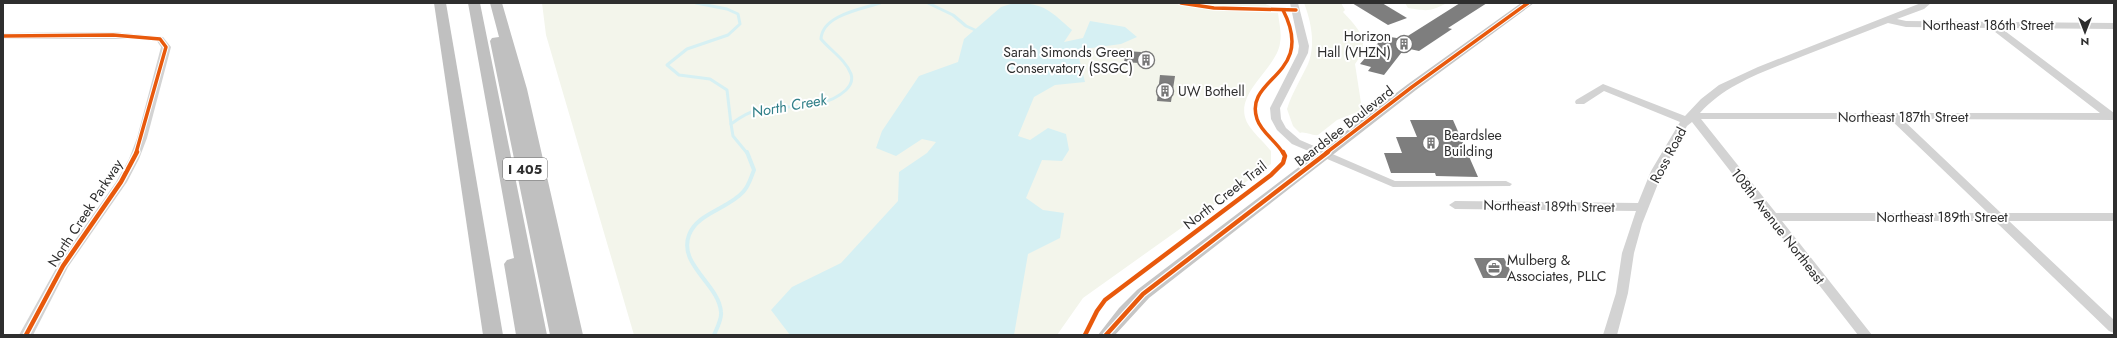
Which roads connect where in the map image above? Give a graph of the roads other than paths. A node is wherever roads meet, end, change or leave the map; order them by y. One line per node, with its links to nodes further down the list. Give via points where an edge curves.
1 (440, 3): 28 (highway)
2 (465, 3): 29 (highway, I 405)
3 (474, 3): 30 (highway, I 405)
4 (489, 3): 31 (highway, I 405)
5 (507, 3): 9 (highway)
6 (1294, 3): 18 (street, via 1304,46 1303,54 1275,108 1276,119 1282,130 1296,142)
7 (1528, 3): 18 (main road, Beardslee Boulevard)
8 (1927, 3): 10 (street, Ross Road, via 1921,8)
9 (498, 10): 25 (highway, I 405, via 520,88)
10 (1887, 20): 11 (street, Northeast 186th Street, via 1906,24); 17 (street, Ross Road, via 1761,69 1723,87 1705,101)
11 (1992, 25): 12 (street, Northeast 186th Street); 16 (street)
12 (2114, 26)
13 (3, 36): 27 (street, North Creek Parkway, via 151,37 160,39 166,47 134,159 121,182 62,266)
14 (1580, 102): 17 (street, Northeast 187th Street, via 1603,87)
15 (1894, 117): 16 (street, Northeast 187th Street); 17 (street, Northeast 187th Street); 23 (street)
16 (2113, 117)
17 (1690, 118): 21 (street, Ross Road, via 1683,125 1657,171); 22 (street, 108th Avenue Northeast)
18 (1325, 156): 19 (street, via 1393,184); 34 (main road, Beardslee Boulevard, via 1143,294)
19 (1506, 184)
20 (1455, 204): 21 (street, Northeast 189th Street)
21 (1643, 208): 35 (street, Ross Road, via 1628,253 1622,292)
22 (1771, 217): 23 (street, Northeast 189th Street); 36 (street, 108th Avenue Northeast)
23 (1997, 217): 24 (street, Northeast 189th Street); 26 (street)
24 (2114, 217)
25 (555, 257): 32 (highway, I 405); 33 (highway)
26 (2114, 328)
27 (26, 335)
28 (493, 335)
29 (526, 335)
30 (537, 335)
31 (560, 335)
32 (573, 335)
33 (584, 335)
34 (1106, 335)
35 (1610, 335)
36 (1865, 335)

